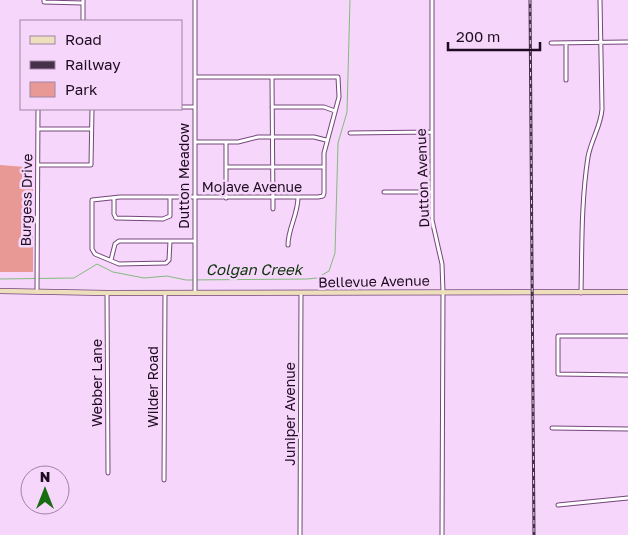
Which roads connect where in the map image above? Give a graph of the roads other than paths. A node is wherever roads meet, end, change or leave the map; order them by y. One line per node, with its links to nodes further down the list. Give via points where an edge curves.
1 (44, 0): 5 (street)
2 (195, 0): 11 (street, Dutton Meadow)
3 (432, 0): 22 (street, Dutton Avenue)
4 (600, 0): 7 (street)
5 (83, 1): 6 (street)
6 (82, 20)
7 (600, 42): 8 (street); 10 (street); 53 (street, via 601,118 591,141 584,191)
8 (628, 42)
9 (552, 43): 10 (street)
10 (566, 43): 13 (street)
11 (195, 77): 12 (street); 15 (street, Dutton Meadow)
12 (272, 78): 16 (street); 19 (street, via 338,77 339,97)
13 (566, 80)
14 (182, 107): 15 (street)
15 (195, 107): 26 (street, Dutton Meadow)
16 (272, 107): 19 (street, via 324,107); 24 (street)
17 (38, 110): 20 (street, Burgess Drive)
18 (92, 110): 21 (street)
19 (335, 111): 25 (street)
20 (38, 129): 21 (street); 28 (street, Burgess Drive)
21 (91, 129): 28 (street, via 91,165)
22 (432, 132): 23 (street); 33 (street, Dutton Avenue)
23 (350, 133)
24 (272, 137): 25 (street); 27 (street); 30 (street)
25 (326, 140): 31 (street)
26 (195, 142): 27 (street); 35 (street, Dutton Meadow)
27 (226, 142): 29 (street)
28 (38, 165): 46 (street, Burgess Drive)
29 (226, 167): 30 (street); 39 (street)
30 (272, 167): 31 (street); 36 (street)
31 (324, 167): 37 (street, Mojave Avenue, via 323,196)
32 (384, 192): 33 (street)
33 (431, 192): 47 (street, Dutton Avenue)
34 (170, 197): 35 (street, Mojave Avenue); 38 (street, Mojave Avenue); 38 (street, via 170,216 164,219 116,218)
35 (195, 197): 39 (street, Mojave Avenue); 42 (street, Dutton Meadow)
36 (272, 197): 37 (street, Mojave Avenue); 39 (street, Mojave Avenue); 40 (street)
37 (298, 197): 43 (street, via 298,212)
38 (114, 198): 44 (street, Mojave Avenue, via 92,200 92,251)
39 (226, 198)
40 (272, 209)
41 (170, 241): 42 (street); 44 (street, via 119,241 115,244); 44 (street, via 166,264 128,265)
42 (194, 241): 51 (street, Dutton Meadow)
43 (288, 245)
44 (111, 260)
45 (0, 291): 46 (street, Bellevue Avenue)
46 (37, 291): 49 (street, Bellevue Avenue)
47 (443, 292): 52 (street, Bellevue Avenue); 53 (street, Bellevue Avenue); 63 (street, Dutton Avenue)
48 (628, 292): 53 (street, Bellevue Avenue)
49 (107, 293): 50 (street, Bellevue Avenue); 58 (street, Webber Lane)
50 (165, 293): 51 (street, Bellevue Avenue); 59 (street, Wilder Road)
51 (195, 293): 52 (street, Bellevue Avenue)
52 (301, 293): 62 (street, Juniper Avenue)
53 (582, 293)
54 (628, 336): 55 (street, via 558,336 558,374)
55 (628, 375)
56 (552, 428): 57 (street)
57 (628, 429)
58 (108, 473)
59 (164, 480)
60 (628, 498): 61 (street)
61 (558, 505)
62 (300, 535)
63 (442, 535)

